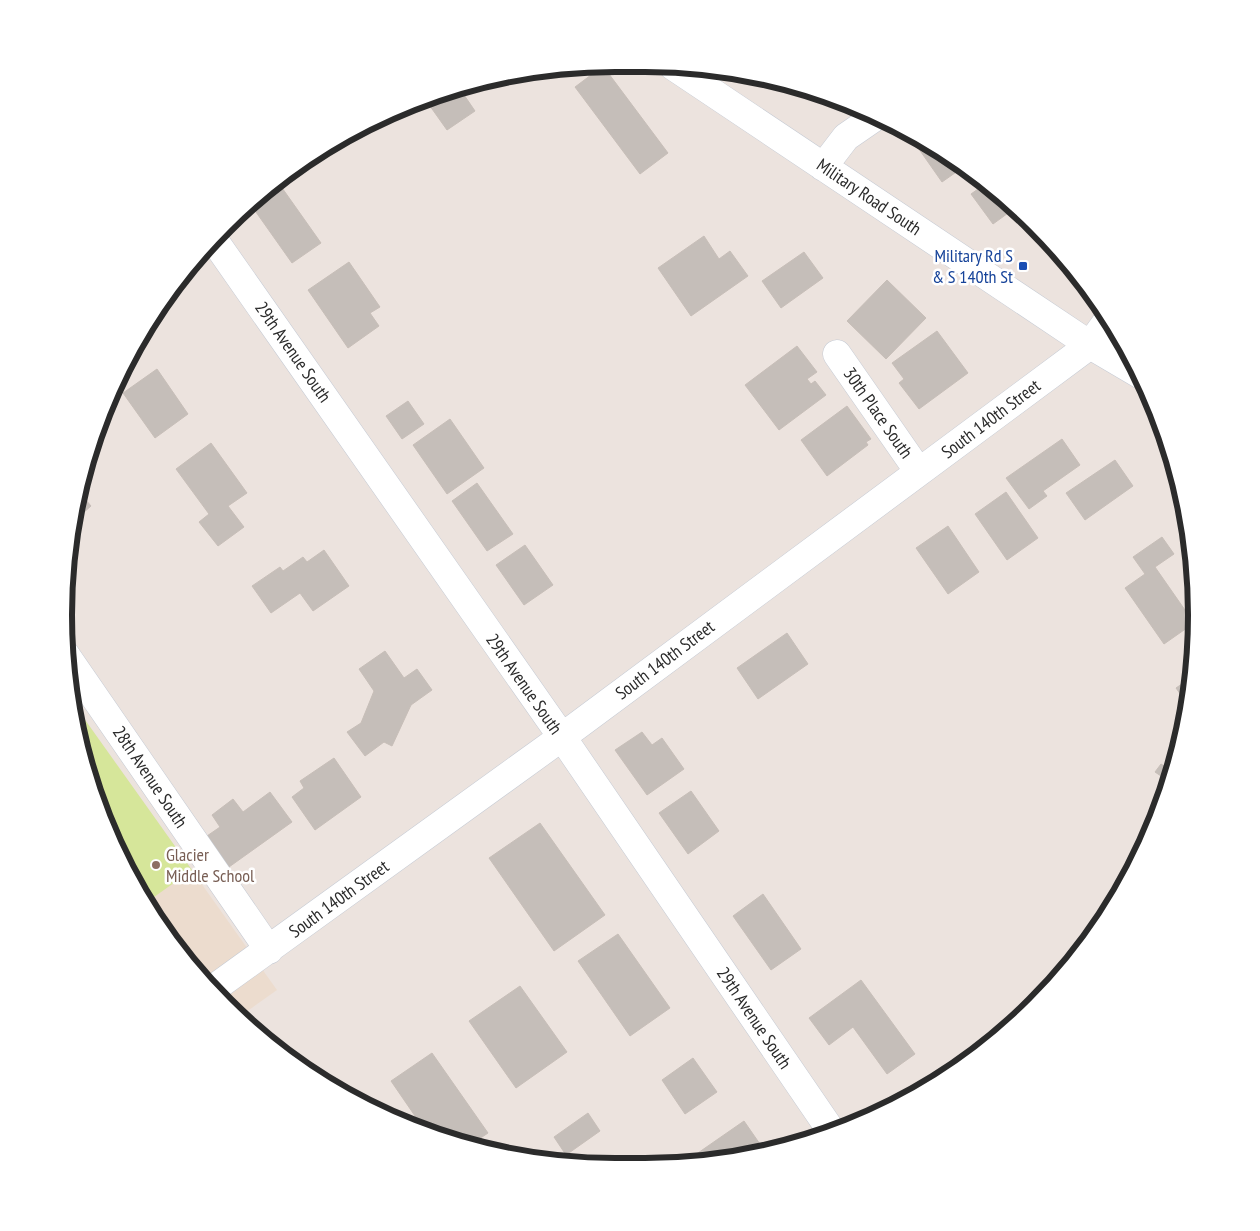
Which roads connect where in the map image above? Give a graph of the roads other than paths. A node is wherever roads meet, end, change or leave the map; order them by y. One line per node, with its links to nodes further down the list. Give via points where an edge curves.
1 (686, 74): 3 (street, Military Road South)
2 (869, 121): 3 (street, via 846,137)
3 (823, 167): 6 (street, Military Road South)
4 (218, 246): 11 (street, 29th Avenue South)
5 (1104, 326): 6 (street, South 140th Street)
6 (1090, 345): 8 (street, Military Road South); 9 (street, South 140th Street)
7 (837, 354): 9 (street, 30th Place South)
8 (1128, 368)
9 (919, 472): 11 (street, South 140th Street)
10 (76, 669): 12 (street, 28th Avenue South)
11 (562, 738): 12 (street, South 140th Street); 14 (street, 29th Avenue South)
12 (269, 950): 13 (street, South 140th Street)
13 (218, 985)
14 (828, 1126)

